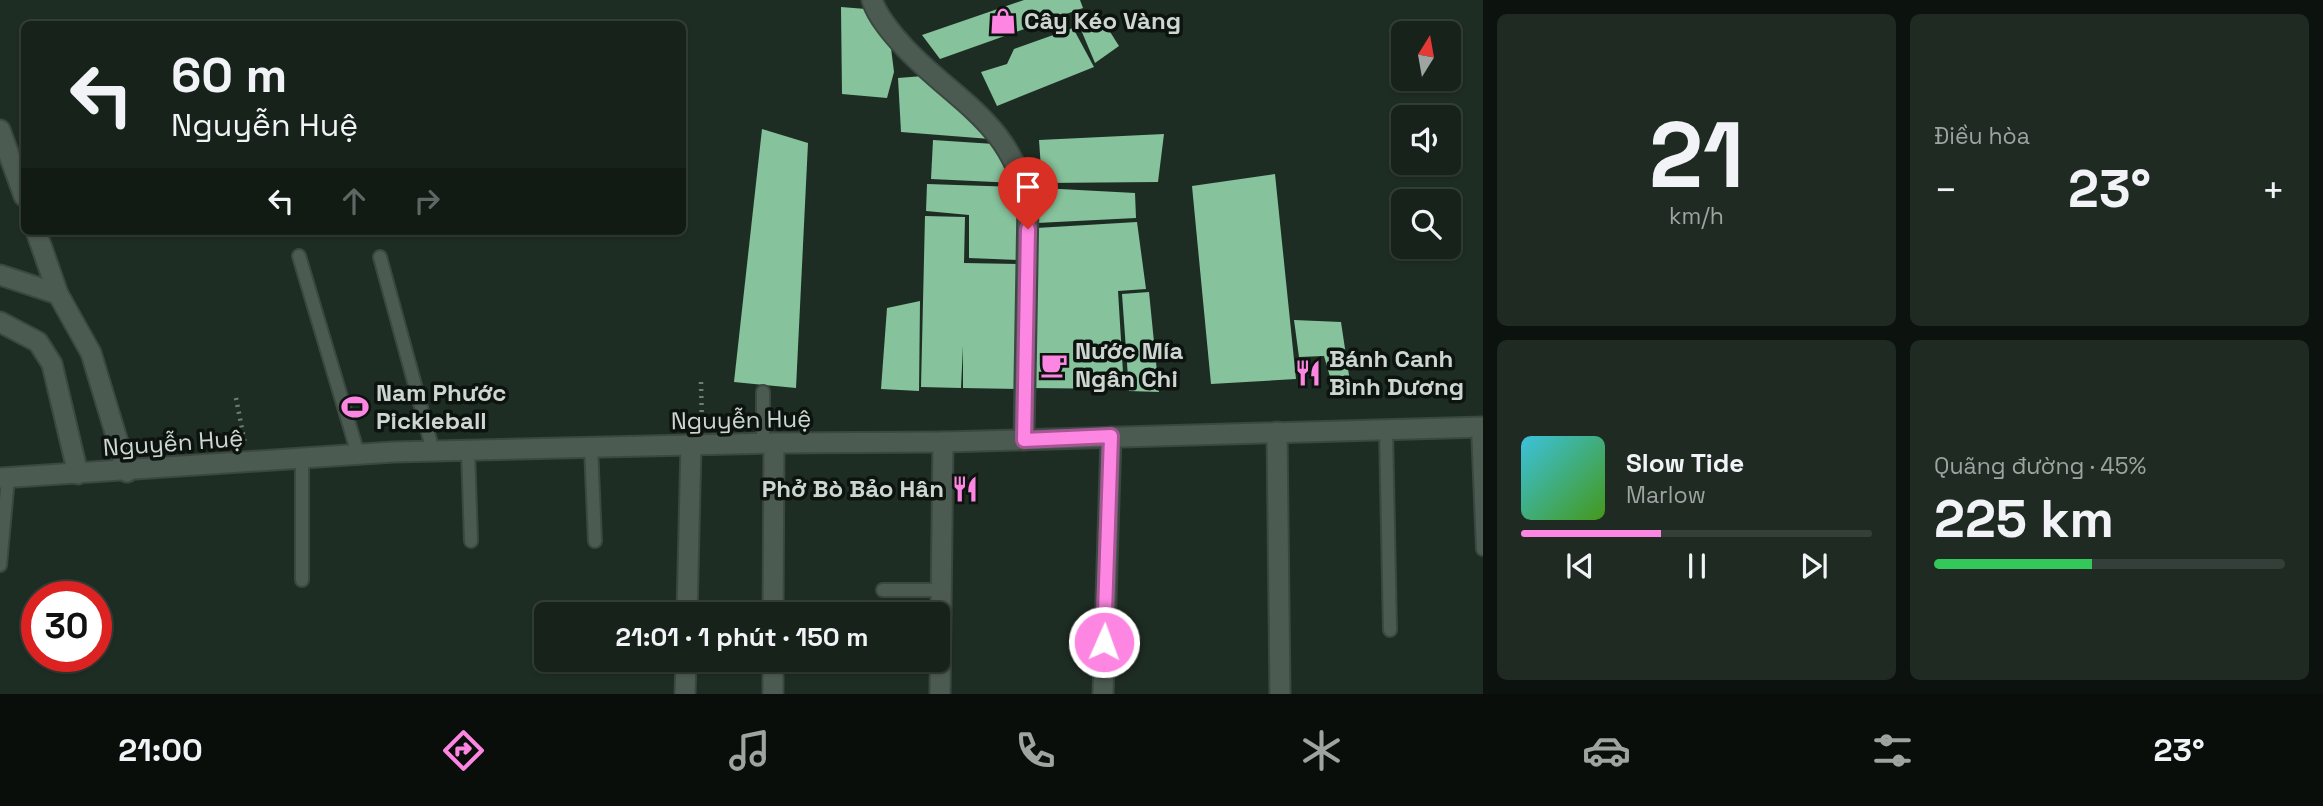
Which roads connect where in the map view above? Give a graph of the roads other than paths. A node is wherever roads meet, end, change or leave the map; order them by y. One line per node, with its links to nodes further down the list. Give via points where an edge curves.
1 (873, 0): 15 (street, via 898,40 986,121 1007,147 1022,177 1028,203)
2 (0, 130): 3 (street)
3 (19, 163)
4 (38, 235): 8 (street)
5 (299, 256): 22 (lane)
6 (380, 257): 21 (lane)
7 (0, 275): 8 (street)
8 (58, 294): 24 (street, via 92,353)
9 (0, 322): 25 (street, via 38,342 52,364)
10 (763, 391): 17 (lane)
11 (1480, 427): 12 (street, Nguyễn Huệ); 29 (lane)
12 (1386, 430): 13 (street, Nguyễn Huệ); 36 (lane)
13 (1277, 432): 14 (street, Nguyễn Huệ); 43 (street)
14 (1111, 436): 15 (street, Nguyễn Huệ); 42 (street)
15 (1024, 440): 16 (street, Nguyễn Huệ)
16 (943, 442): 17 (street, Nguyễn Huệ); 33 (street)
17 (768, 443): 18 (street, Nguyễn Huệ); 35 (street)
18 (697, 445): 19 (street, Nguyễn Huệ); 34 (street)
19 (591, 447): 20 (street, Nguyễn Huệ); 28 (lane)
20 (468, 450): 21 (street, Nguyễn Huệ); 27 (lane)
21 (433, 451): 22 (street, Nguyễn Huệ)
22 (358, 454): 23 (street, Nguyễn Huệ)
23 (302, 458): 24 (street, Nguyễn Huệ); 31 (lane)
24 (127, 472): 25 (street, Nguyễn Huệ)
25 (78, 474): 26 (street, Nguyễn Huệ)
26 (4, 478): 30 (lane)
27 (471, 541)
28 (595, 541)
29 (1483, 549)
30 (0, 565)
31 (302, 580)
32 (883, 590): 33 (lane)
33 (941, 590): 41 (street)
34 (688, 602)
35 (774, 602)
36 (1390, 630)
37 (686, 672): 39 (street)
38 (773, 672): 40 (street)
39 (685, 694)
40 (773, 694)
41 (940, 694)
42 (1103, 694)
43 (1280, 694)

